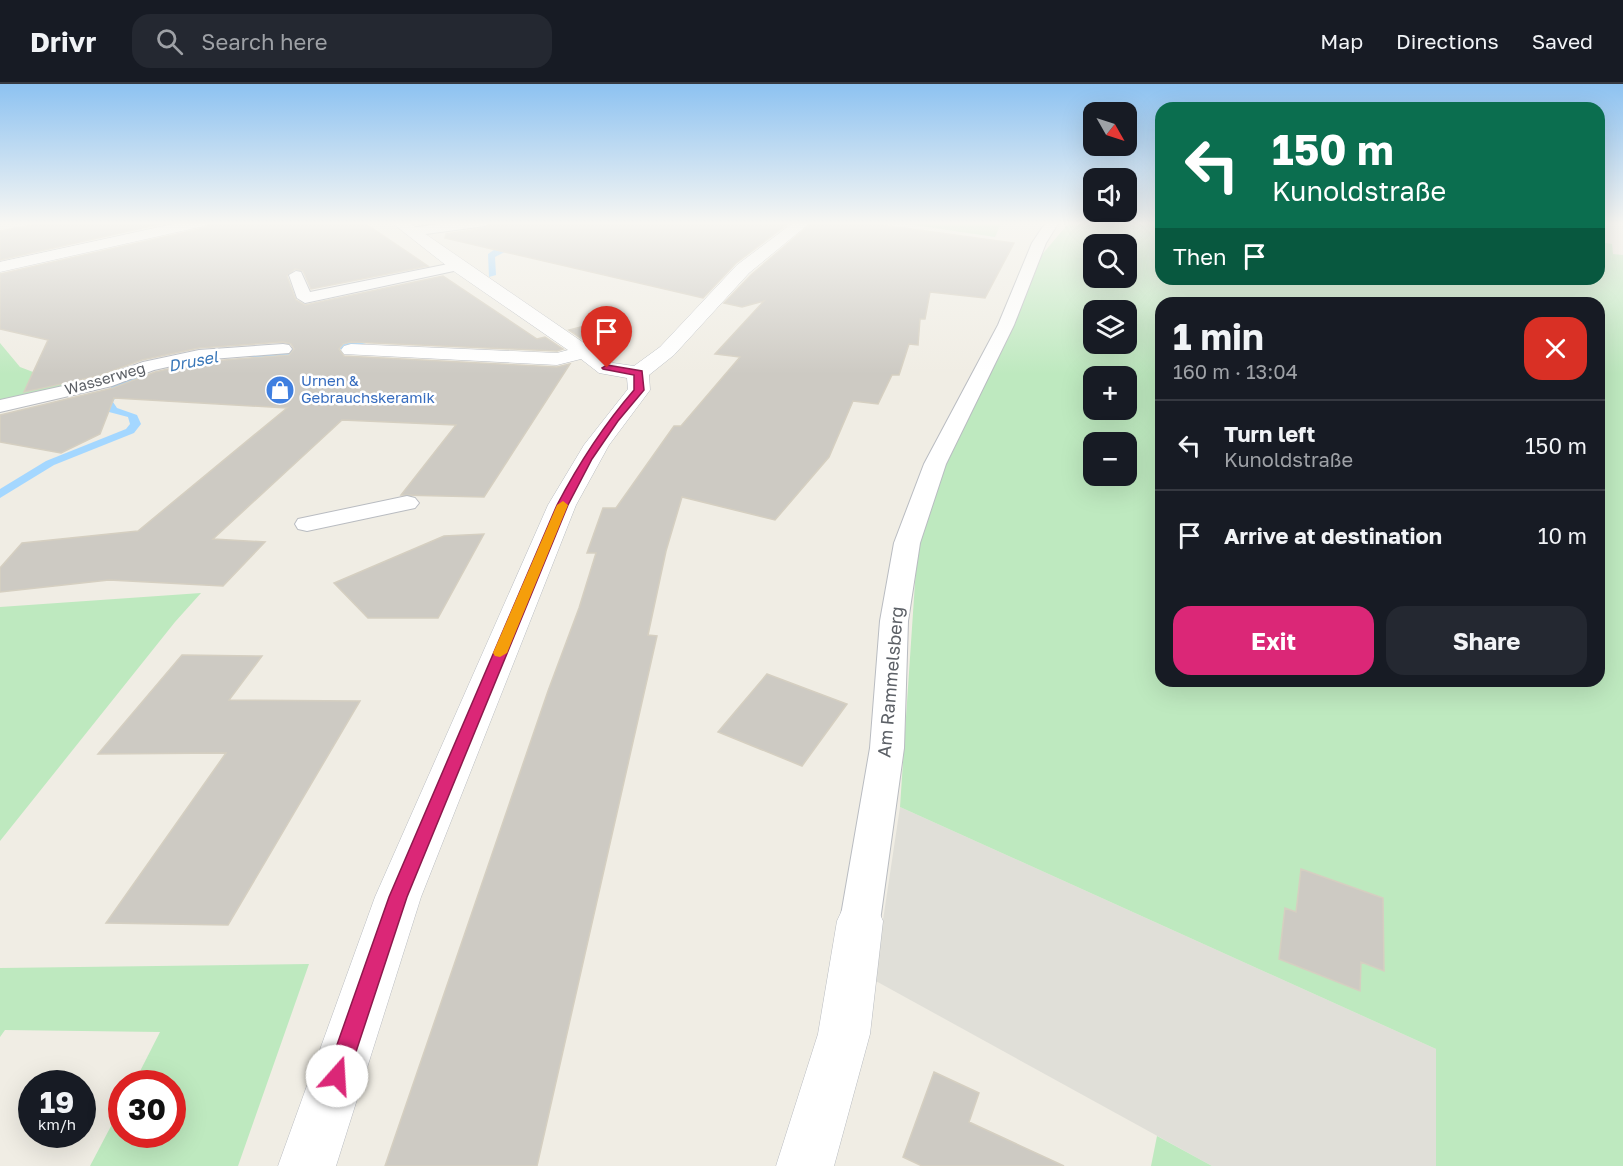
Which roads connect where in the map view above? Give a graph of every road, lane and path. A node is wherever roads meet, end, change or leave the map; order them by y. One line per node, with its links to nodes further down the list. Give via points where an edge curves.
1 (427, 272): 5 (lane, via 305,298)
2 (468, 272): 8 (street)
3 (740, 272): 9 (street, via 667,351)
4 (1027, 272): 13 (lane, Am Rammelsberg, via 1006,325 935,464 907,543 894,621 887,748)
5 (296, 275)
6 (283, 349): 10 (lane, Wasserweg, via 199,355)
7 (351, 350): 8 (street, via 557,359)
8 (585, 352): 9 (street, via 607,368)
9 (638, 373): 14 (street, via 639,390 587,459 562,505 402,886)
10 (0, 406)
11 (407, 503): 12 (lane)
12 (307, 524)
13 (860, 921): 15 (street, Am Rammelsberg, via 844,1034)
14 (307, 1166)
15 (805, 1166)

